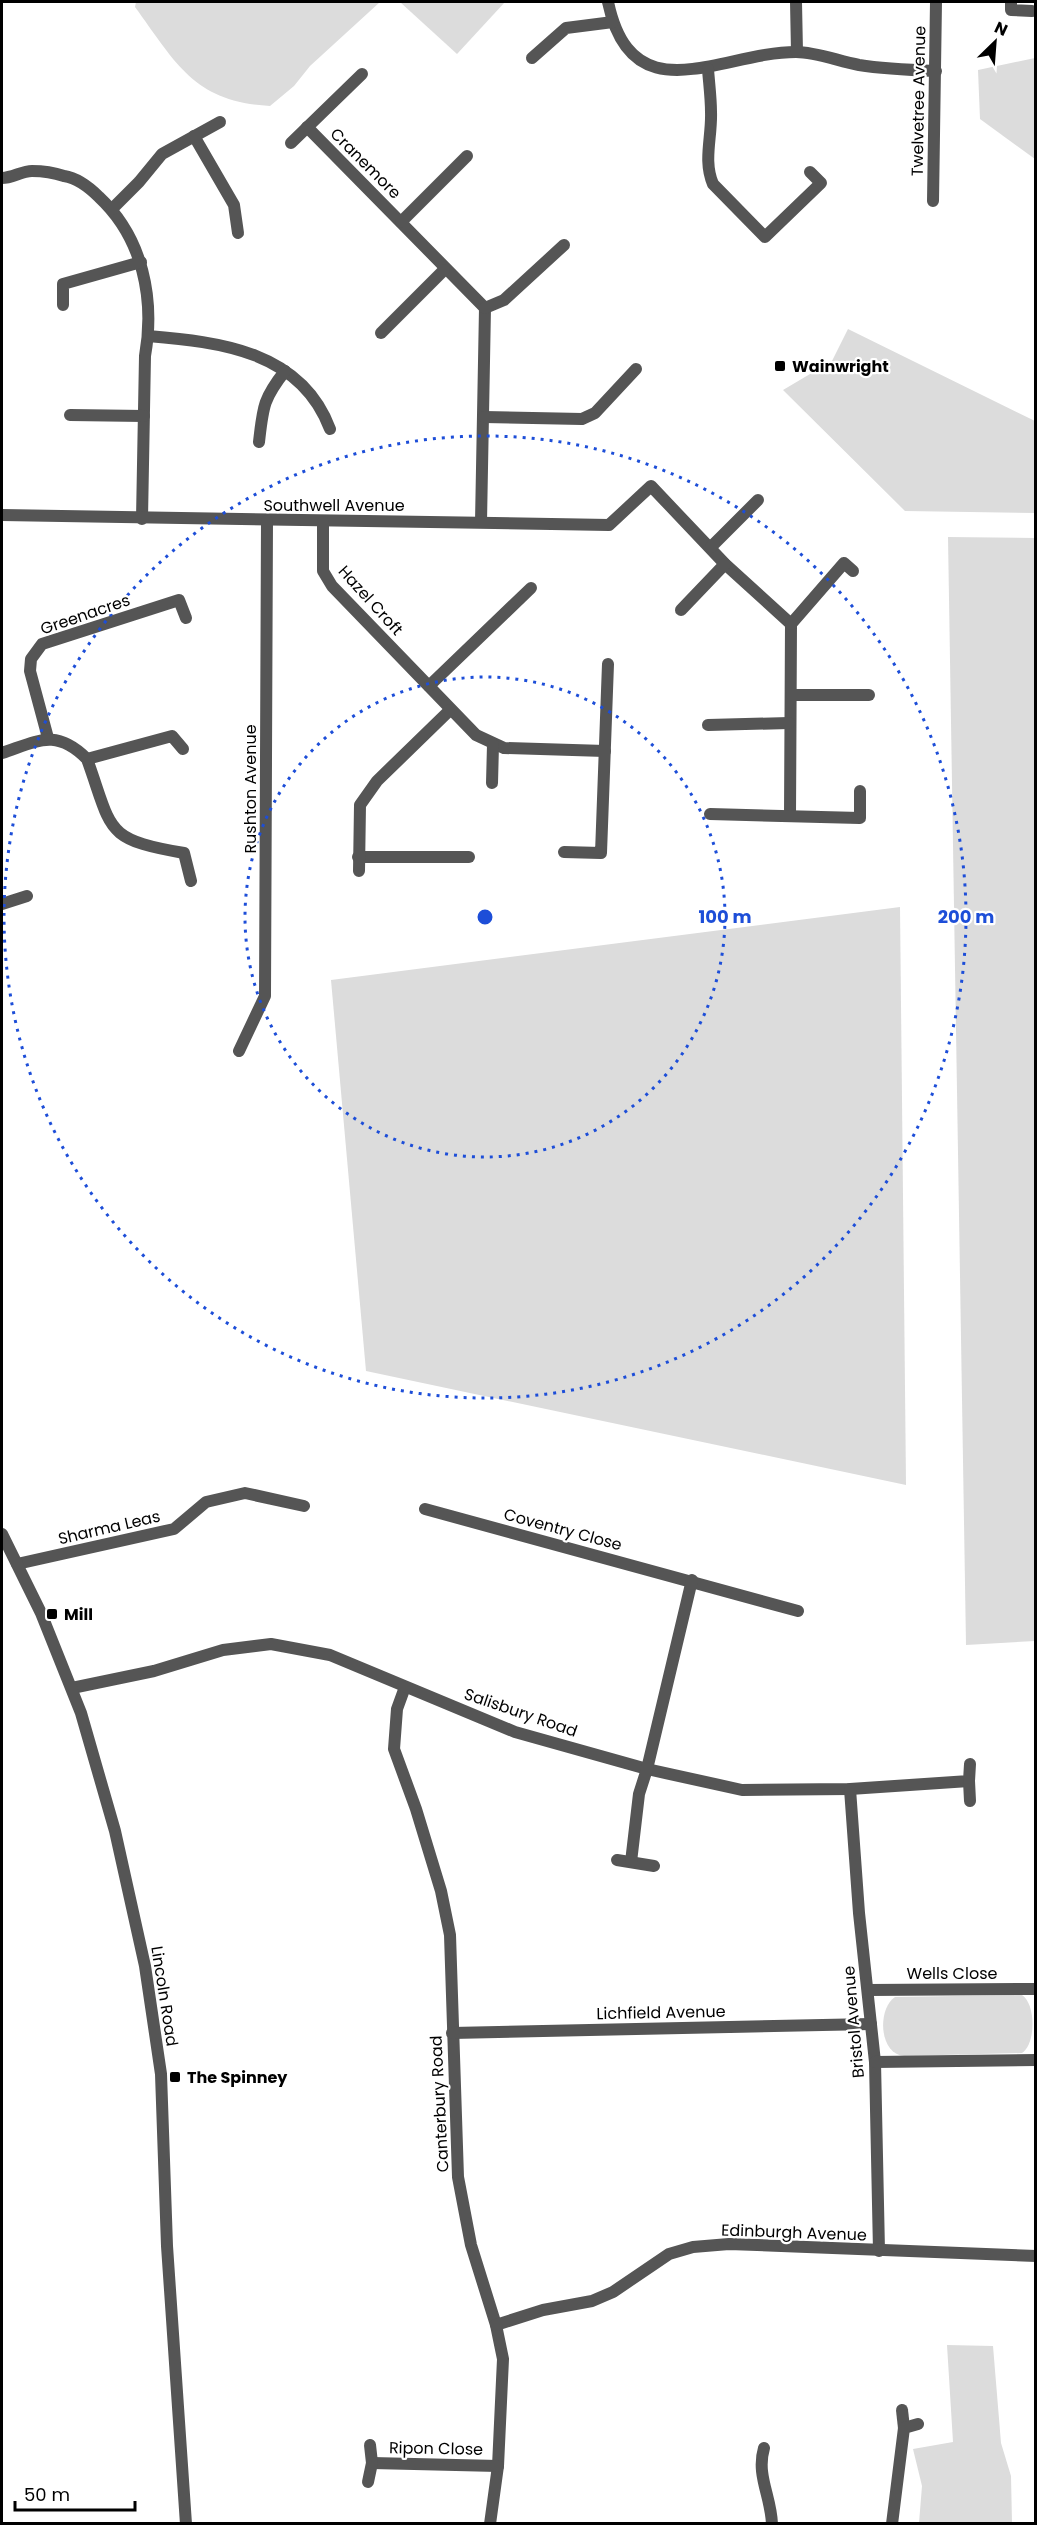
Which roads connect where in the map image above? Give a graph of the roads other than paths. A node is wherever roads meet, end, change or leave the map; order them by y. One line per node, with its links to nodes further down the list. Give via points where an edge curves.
1 (608, 2): 6 (street)
2 (796, 2): 7 (street)
3 (936, 2): 10 (street, Twelvetree Avenue)
4 (1011, 2): 5 (street, via 1011,10)
5 (1032, 11)
6 (613, 22): 8 (street, via 566,28); 9 (street, via 638,60 671,70)
7 (797, 52): 9 (street); 10 (street, via 888,70)
8 (532, 58)
9 (708, 69): 17 (street, via 709,174 713,184 765,237 821,183)
10 (936, 71): 19 (street, Twelvetree Avenue)
11 (362, 74): 13 (street, Cranemore)
12 (220, 122): 14 (street)
13 (307, 127): 15 (street, Cranemore); 21 (street, Cranemore)
14 (194, 136): 20 (street, via 162,154); 22 (street, via 234,205)
15 (291, 143)
16 (467, 156): 21 (street, Cranemore)
17 (810, 172)
18 (2, 178): 20 (street, via 31,171 67,176 90,188)
19 (933, 201)
20 (112, 209): 24 (street)
21 (401, 222): 25 (street, Cranemore)
22 (237, 233)
23 (564, 245): 27 (street, via 504,300)
24 (141, 262): 26 (street, via 63,284); 29 (street, via 146,278)
25 (444, 270): 27 (street, Cranemore); 28 (street)
26 (63, 305)
27 (484, 308): 34 (street)
28 (381, 333)
29 (148, 336): 31 (street, via 232,347); 33 (street)
30 (636, 369): 34 (street, via 595,412 582,419)
31 (285, 371): 35 (street, via 310,391); 36 (street, via 267,394 262,409)
32 (70, 415): 33 (street)
33 (144, 416): 39 (street)
34 (483, 417): 42 (street)
35 (330, 429)
36 (261, 442)
37 (758, 500): 43 (street)
38 (2, 515): 39 (street, Southwell Avenue)
39 (142, 519): 40 (street, Southwell Avenue)
40 (267, 521): 41 (street, Southwell Avenue); 74 (street, Rushton Avenue, via 265,996)
41 (323, 522): 42 (street, Southwell Avenue); 51 (street, Hazel Croft, via 323,572 332,586)
42 (481, 522): 43 (street, Southwell Avenue, via 609,525 651,486)
43 (711, 547): 44 (street)
44 (725, 564): 47 (street); 49 (street)
45 (853, 571): 49 (street, via 844,563)
46 (531, 588): 51 (street)
47 (681, 610)
48 (186, 618): 57 (street, Greenacres, via 179,600 42,644 31,659 30,671)
49 (791, 624): 52 (street)
50 (608, 664): 60 (street)
51 (429, 686): 54 (street, Hazel Croft)
52 (792, 695): 53 (street); 55 (street)
53 (869, 695)
54 (450, 710): 58 (street, Hazel Croft); 68 (street, via 377,781 360,805)
55 (789, 723): 56 (street); 66 (street)
56 (708, 724)
57 (48, 738): 61 (street); 62 (street, via 59,739)
58 (493, 745): 60 (street, Hazel Croft); 63 (street)
59 (183, 749): 62 (street, via 172,736)
60 (605, 751): 67 (street, via 601,853)
61 (2, 753)
62 (87, 759): 71 (street, via 111,827 140,844 184,853)
63 (492, 783)
64 (860, 790): 66 (street, via 860,819)
65 (710, 814): 66 (street)
66 (790, 816)
67 (564, 852)
68 (358, 857): 69 (street); 70 (street)
69 (469, 857)
70 (359, 871)
71 (191, 881)
72 (27, 896): 73 (street)
73 (2, 904)
74 (239, 1051)
75 (304, 1506): 78 (street, Sharma Leas, via 245,1493 206,1502 174,1529)
76 (425, 1509): 79 (street, Coventry Close)
77 (2, 1534): 78 (street, Lincoln Road)
78 (17, 1564): 81 (street, Lincoln Road)
79 (692, 1580): 80 (street, Coventry Close); 84 (street)
80 (798, 1611)
81 (72, 1688): 82 (street, Salisbury Road, via 154,1671 223,1650 271,1644 330,1656); 108 (street, Lincoln Road, via 115,1831 145,1966 161,2074 167,2246)
82 (405, 1688): 84 (street, Salisbury Road, via 515,1732); 94 (street, Canterbury Road, via 397,1709 394,1749 429,1850 450,1935)
83 (970, 1764): 85 (street)
84 (647, 1769): 86 (street, Salisbury Road, via 742,1790); 89 (street, via 639,1794)
85 (969, 1781): 86 (street, Salisbury Road); 87 (street)
86 (850, 1790): 92 (street, Bristol Avenue)
87 (970, 1802)
88 (617, 1860): 89 (street)
89 (631, 1862): 90 (street)
90 (654, 1866)
91 (1035, 1989): 92 (street, Wells Close)
92 (868, 1990): 93 (street, Bristol Avenue)
93 (871, 2024): 94 (street, Lichfield Avenue); 96 (street, Bristol Avenue)
94 (452, 2033): 99 (street, Canterbury Road, via 458,2177 471,2245)
95 (1035, 2060): 96 (street)
96 (875, 2062): 97 (street, Bristol Avenue)
97 (879, 2252): 98 (street, Edinburgh Avenue); 99 (street, Edinburgh Avenue, via 729,2244 693,2247 669,2254 613,2292 592,2301 543,2310)
98 (1035, 2256)
99 (496, 2325): 106 (street, Canterbury Road, via 503,2359)
100 (902, 2410): 102 (street)
101 (918, 2424): 102 (street)
102 (904, 2428): 111 (street)
103 (370, 2445): 105 (street, Ripon Close)
104 (764, 2448): 110 (street, via 761,2477)
105 (372, 2463): 106 (street, Ripon Close); 107 (street, Ripon Close)
106 (498, 2466): 109 (street, Canterbury Road)
107 (368, 2482)
108 (186, 2523)
109 (490, 2523)
110 (772, 2523)
111 (892, 2523)

